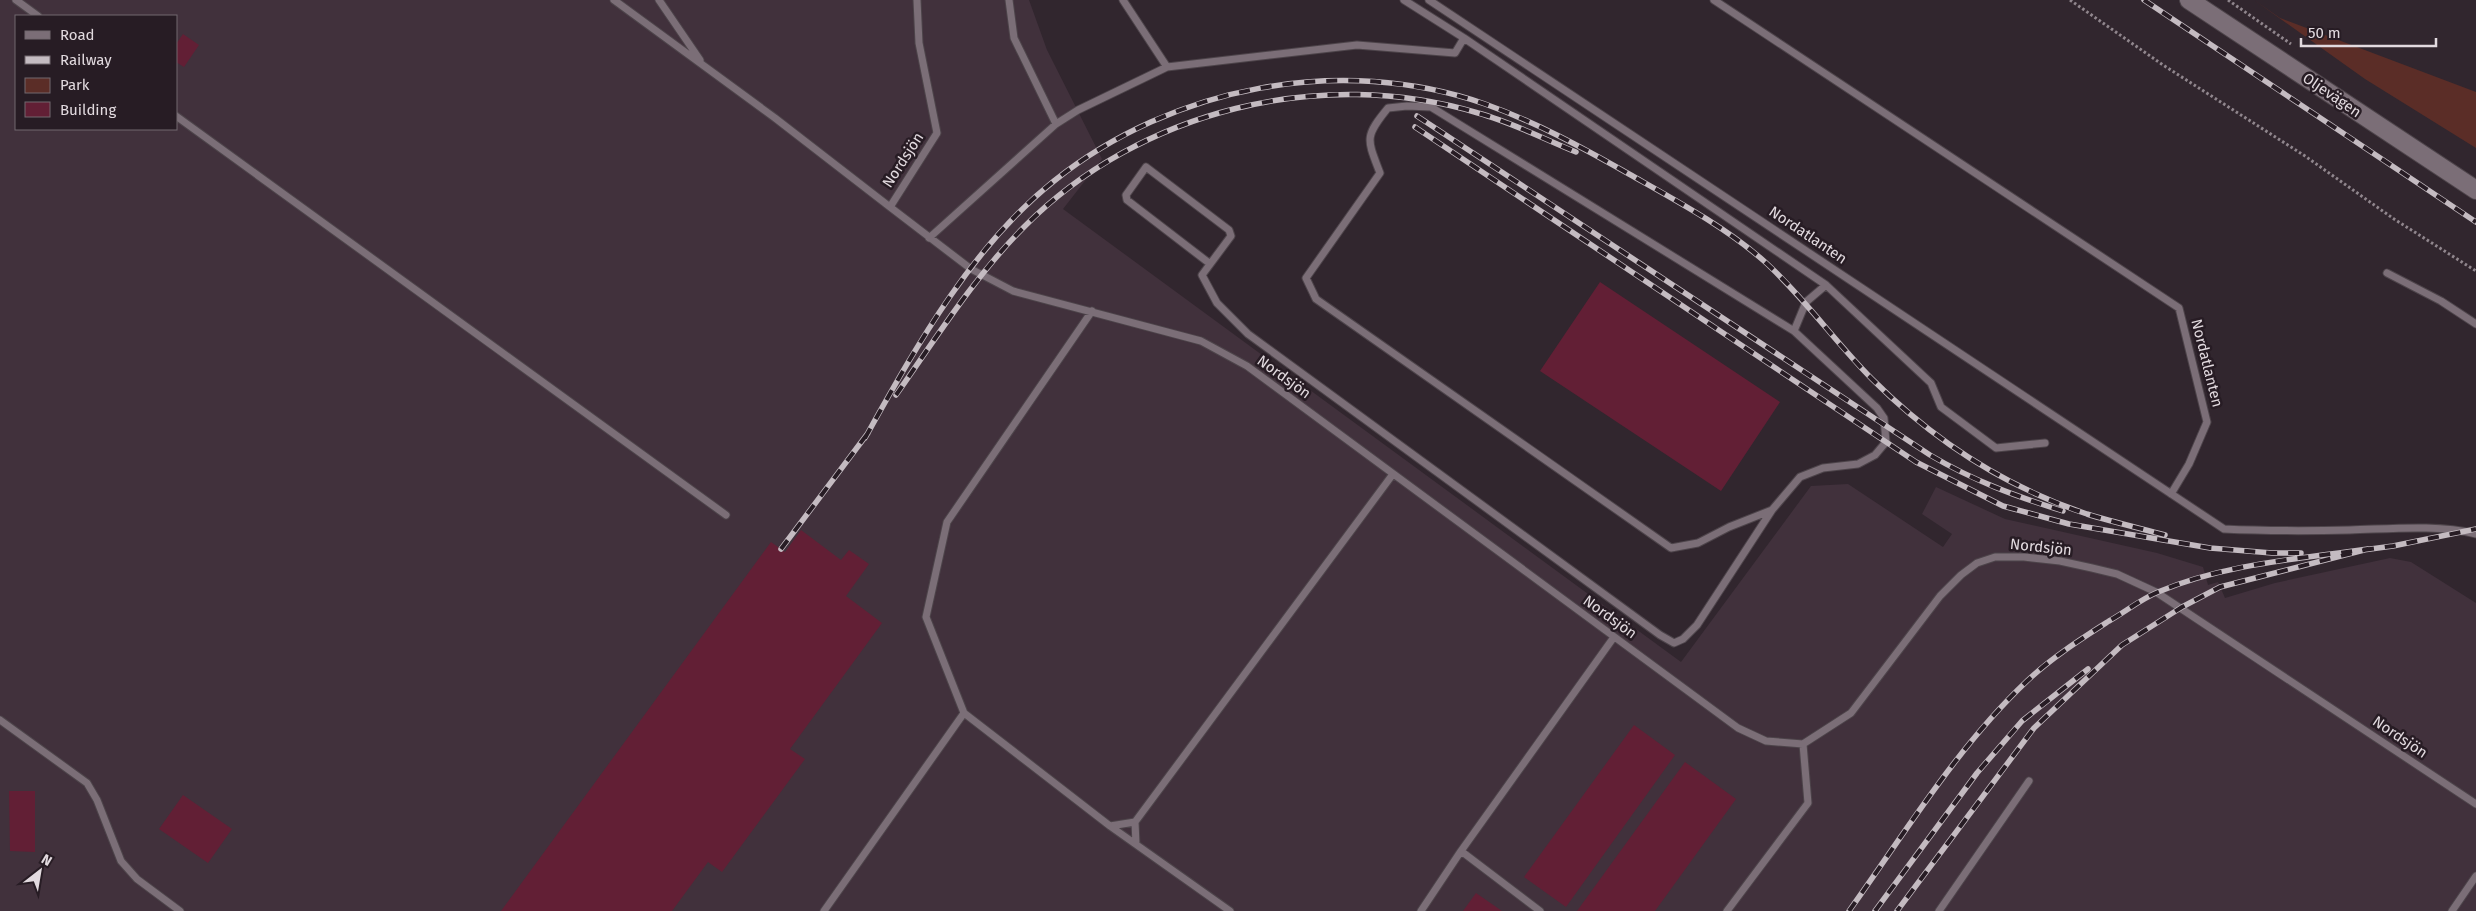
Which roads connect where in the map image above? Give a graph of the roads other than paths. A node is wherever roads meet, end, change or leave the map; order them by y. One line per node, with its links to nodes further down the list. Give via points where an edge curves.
1 (16, 0): 11 (lane)
2 (614, 0): 13 (lane)
3 (659, 0): 13 (lane)
4 (917, 0): 18 (lane, Nordsjön, via 919,43 937,133)
5 (1009, 0): 16 (lane, via 1014,38)
6 (1123, 0): 14 (lane)
7 (1404, 0): 12 (lane)
8 (1429, 0): 28 (lane, Nordatlanten)
9 (1714, 0): 28 (lane, Nordatlanten, via 2179,308 2207,422 2189,464)
10 (2189, 0): 17 (street, Oljevägen)
11 (37, 15)
12 (1464, 38): 14 (lane, via 1455,53 1357,45); 22 (lane)
13 (703, 64): 18 (lane)
14 (1167, 67): 16 (lane)
15 (178, 117): 30 (lane)
16 (1056, 124): 19 (lane)
17 (2476, 190)
18 (890, 207): 19 (lane, Nordsjön)
19 (929, 238): 23 (lane, Nordsjön, via 982,276 1013,291)
20 (1209, 263): 20 (lane, via 1127,200 1129,189 1146,167 1229,230 1231,236); 29 (lane, via 1202,275 1217,303 1248,334 1644,624 1674,642 1683,639 1697,625)
21 (2387, 274): 24 (lane, via 2441,301)
22 (1826, 285): 25 (lane, via 1806,302); 26 (lane, via 1931,383 1941,407 1996,448)
23 (1092, 311): 27 (lane, Nordsjön, via 1201,341 1247,366); 33 (lane, via 947,522 926,617)
24 (2476, 324)
25 (1794, 331): 29 (lane, via 1877,408 1884,418 1886,442 1876,455 1858,464 1823,468 1800,477); 29 (lane, via 1431,107 1388,108 1372,128 1369,143 1380,173 1306,278 1316,299 1671,548 1698,543)
26 (2045, 443)
27 (1393, 474): 32 (lane, Nordsjön); 38 (lane)
28 (2170, 494): 31 (lane, Nordatlanten, via 2224,529 2398,528)
29 (1772, 510)
30 (726, 515)
31 (2476, 533)
32 (1614, 636): 35 (lane, Nordsjön, via 1738,728 1766,741); 41 (lane)
33 (964, 713): 39 (lane); 44 (lane)
34 (0, 720): 43 (lane, via 88,782 122,861 138,879)
35 (1803, 744): 37 (lane, Nordsjön, via 1851,713 1940,596 1961,575 1977,563 1995,557 2024,557 2109,572 2156,592); 48 (lane, via 1808,802)
36 (2029, 781): 49 (lane)
37 (2476, 804)
38 (1135, 822): 39 (lane); 40 (lane)
39 (1110, 826): 40 (lane)
40 (1136, 844): 45 (lane)
41 (1461, 851): 46 (lane); 47 (lane)
42 (2476, 876): 50 (lane)
43 (180, 911)
44 (824, 911)
45 (1230, 911)
46 (1421, 911)
47 (1540, 911)
48 (1727, 911)
49 (1939, 911)
50 (2452, 911)

